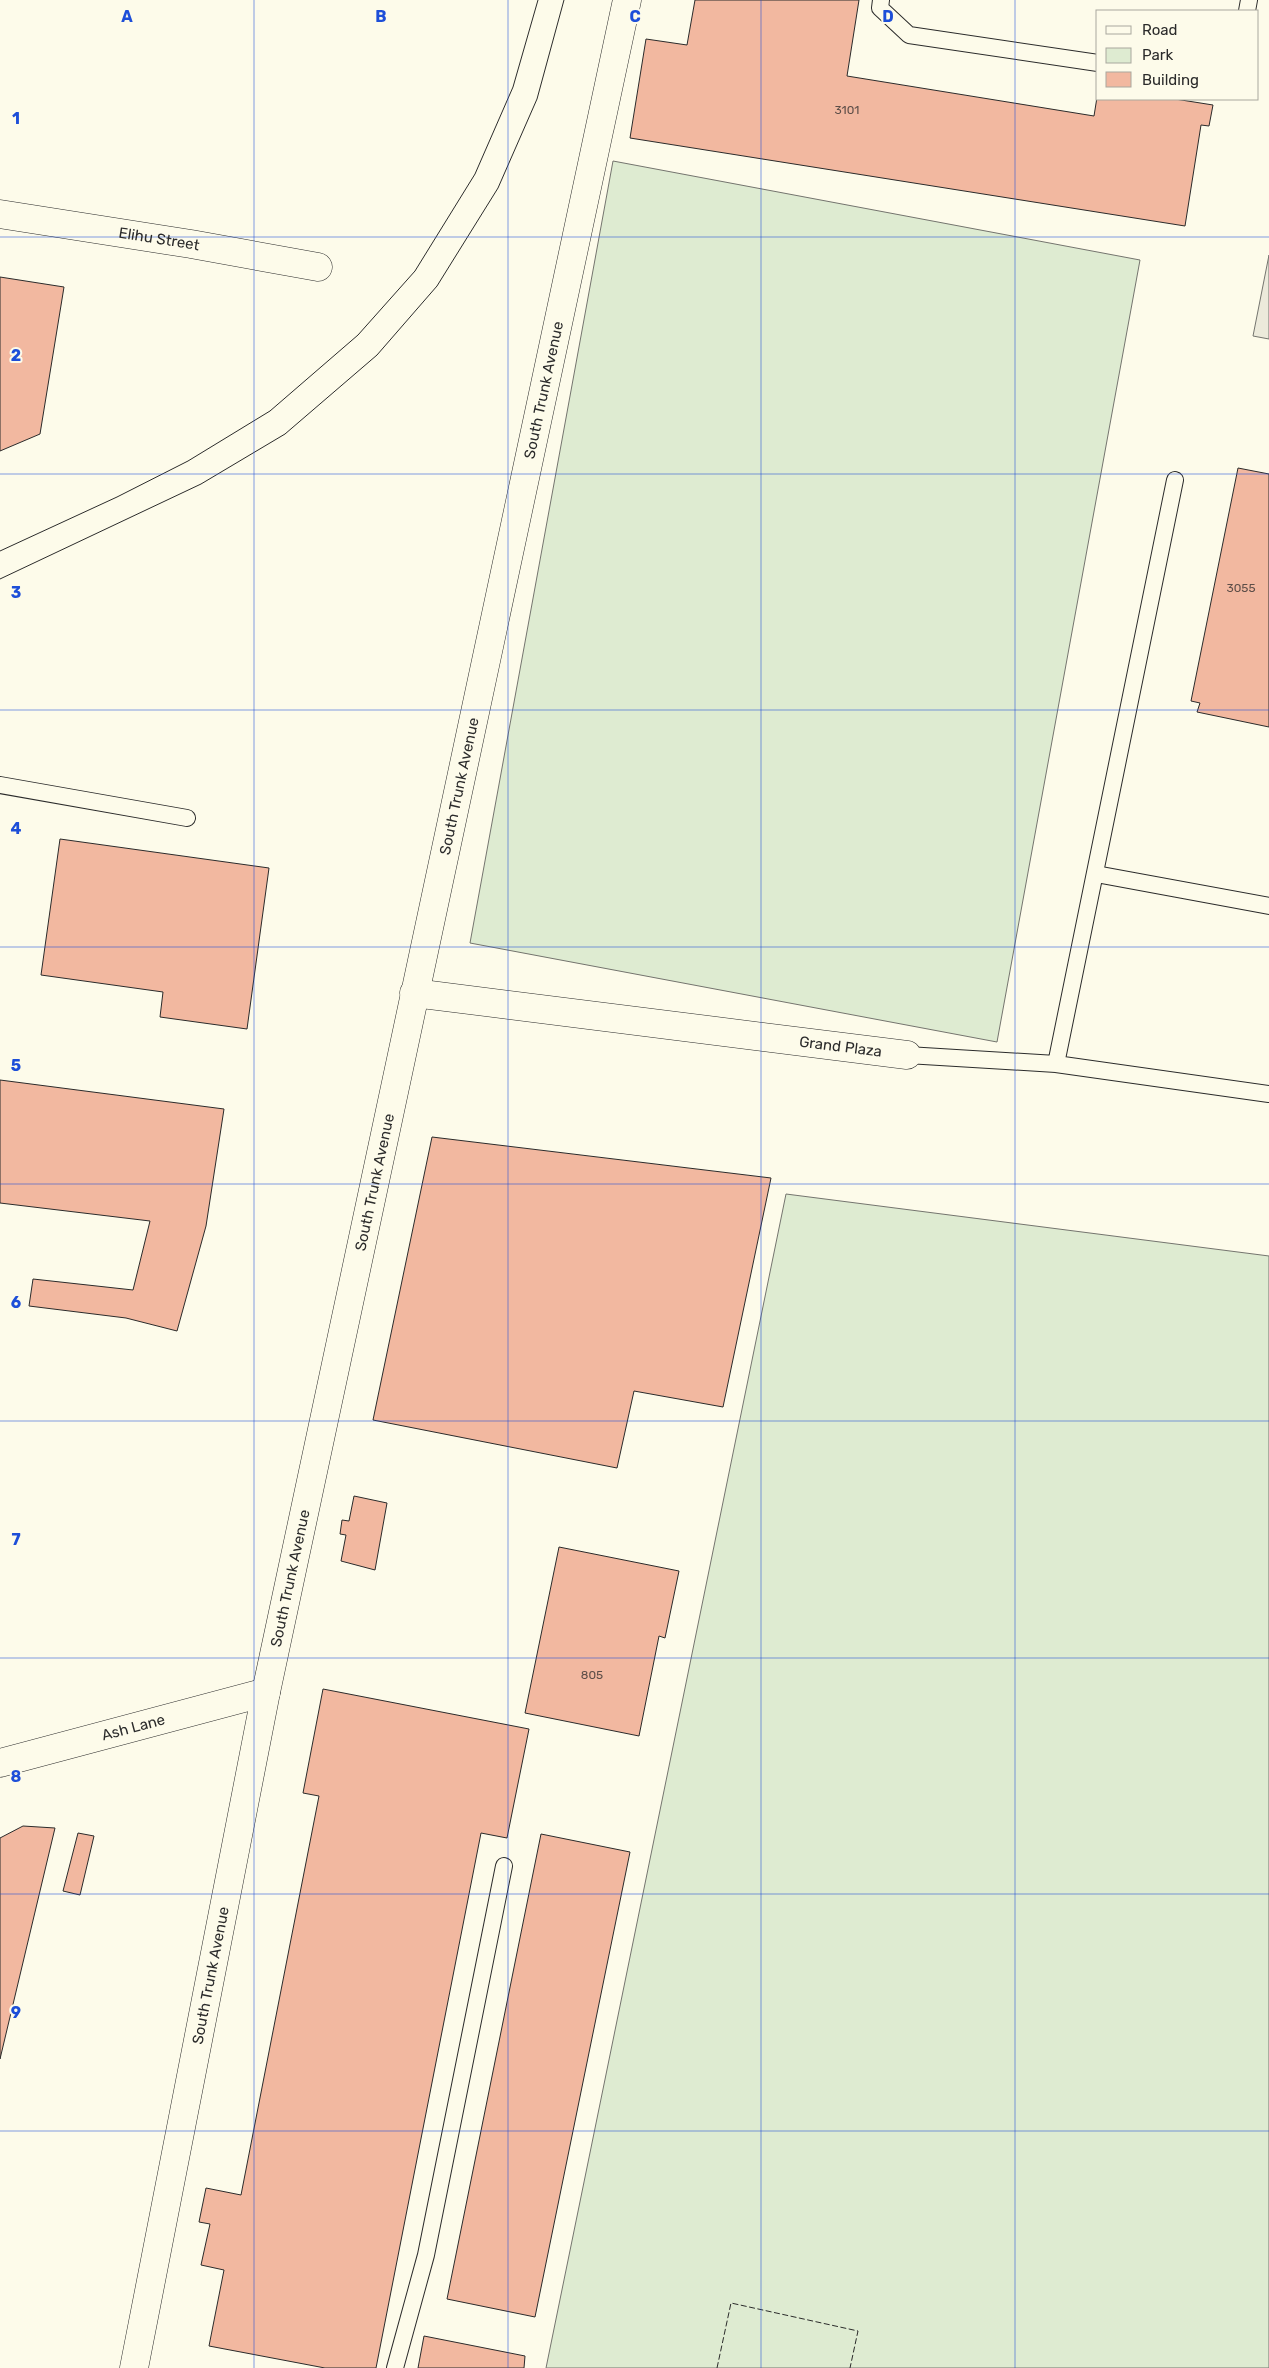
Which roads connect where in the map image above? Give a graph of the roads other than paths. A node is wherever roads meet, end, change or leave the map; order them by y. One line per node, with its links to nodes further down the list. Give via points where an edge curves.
1 (627, 0): 11 (street, South Trunk Avenue)
2 (881, 0): 3 (lane, via 880,8 909,36)
3 (1096, 63)
4 (0, 214): 5 (street, Elihu Street)
5 (318, 267)
6 (1175, 480): 9 (lane)
7 (0, 785): 8 (lane)
8 (188, 818)
9 (1096, 874): 10 (lane); 13 (lane)
10 (1269, 906)
11 (414, 993): 12 (street, Grand Plaza); 15 (street, South Trunk Avenue)
12 (907, 1055): 13 (lane, Grand Plaza)
13 (1056, 1064): 14 (lane, Grand Plaza)
14 (1269, 1094)
15 (266, 1692): 16 (street, Ash Lane); 18 (street, South Trunk Avenue)
16 (0, 1763)
17 (504, 1866): 19 (lane, via 426,2255)
18 (134, 2368)
19 (395, 2368)

